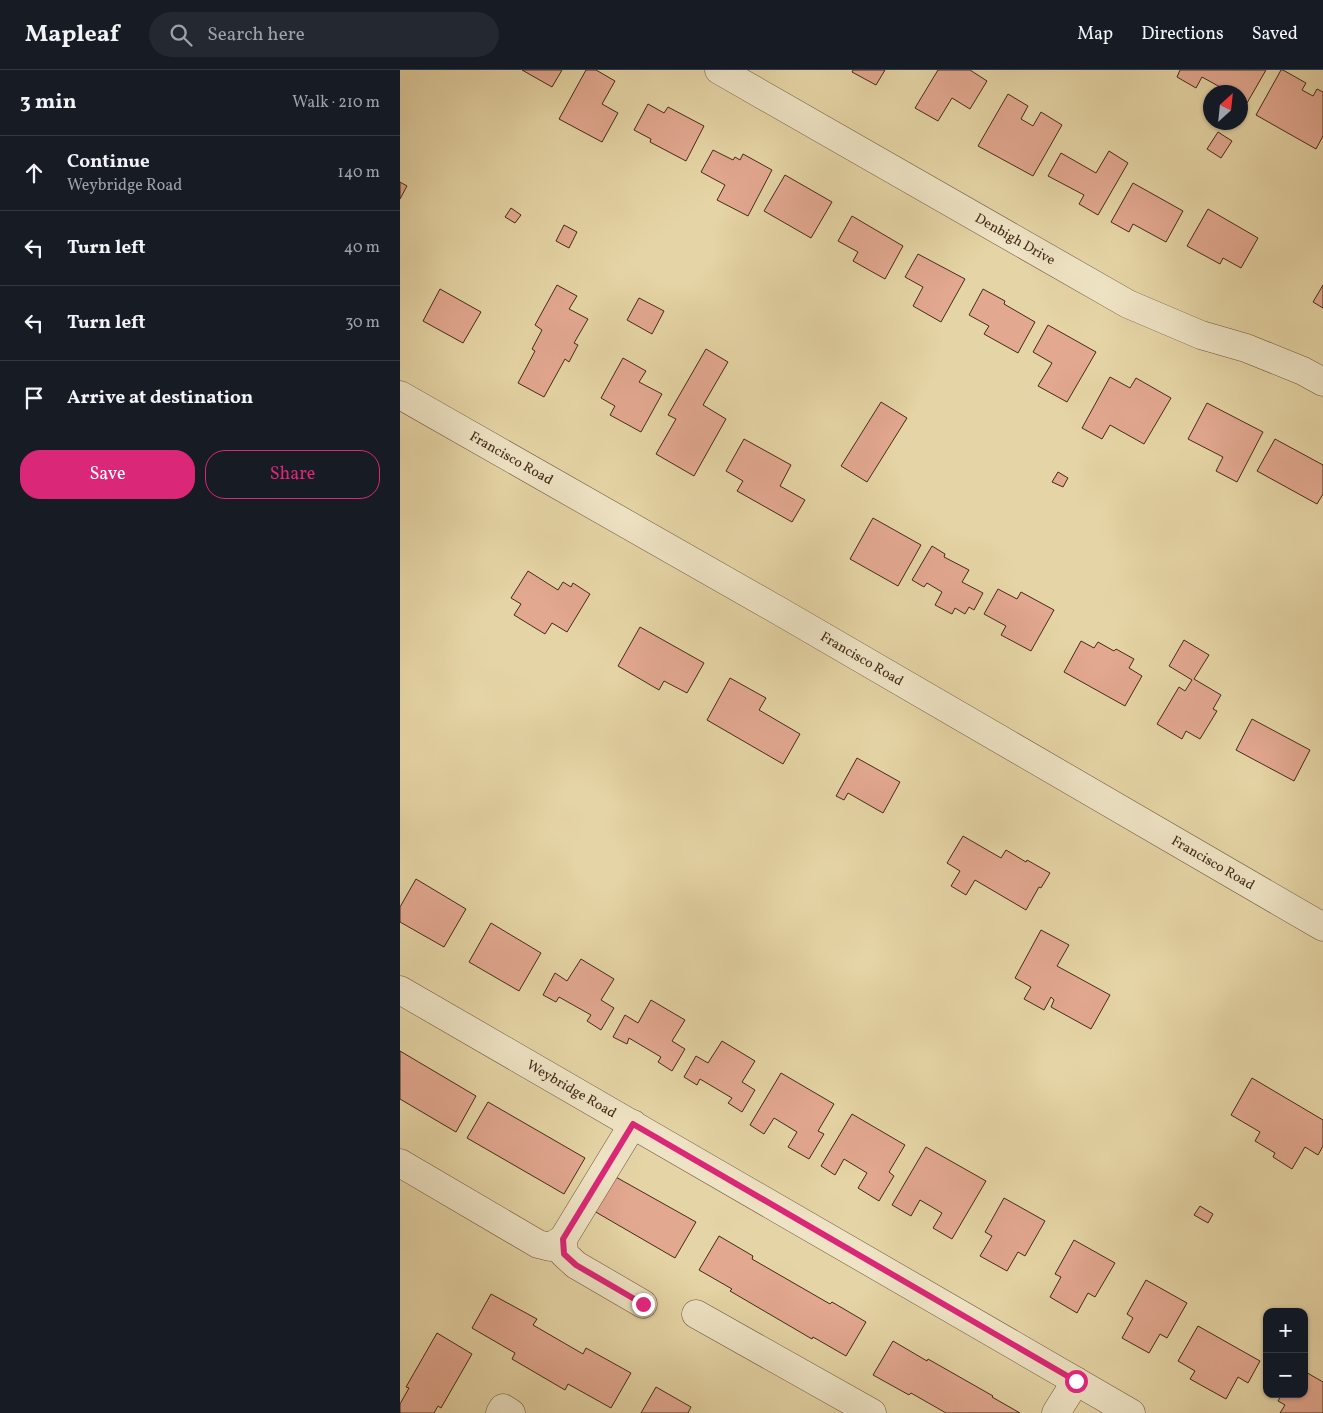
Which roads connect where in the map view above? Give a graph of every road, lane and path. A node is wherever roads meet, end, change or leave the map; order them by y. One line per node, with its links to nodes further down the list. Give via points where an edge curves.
1 (719, 70): 2 (street, Denbigh Drive, via 1128,304 1200,335 1246,348)
2 (1323, 382)
3 (400, 395): 4 (street, Francisco Road)
4 (1323, 927)
5 (400, 990): 6 (street, Weybridge Road)
6 (633, 1124): 8 (street); 11 (street, Weybridge Road)
7 (400, 1163): 8 (street, via 538,1244 550,1246)
8 (563, 1239): 9 (street, via 564,1254 576,1265)
9 (643, 1304)
10 (696, 1314): 14 (street)
11 (1076, 1381): 15 (street); 16 (street, Weybridge Road)
12 (500, 1413): 13 (street, via 503,1408)
13 (511, 1413)
14 (872, 1413)
15 (1056, 1413)
16 (1131, 1413)

